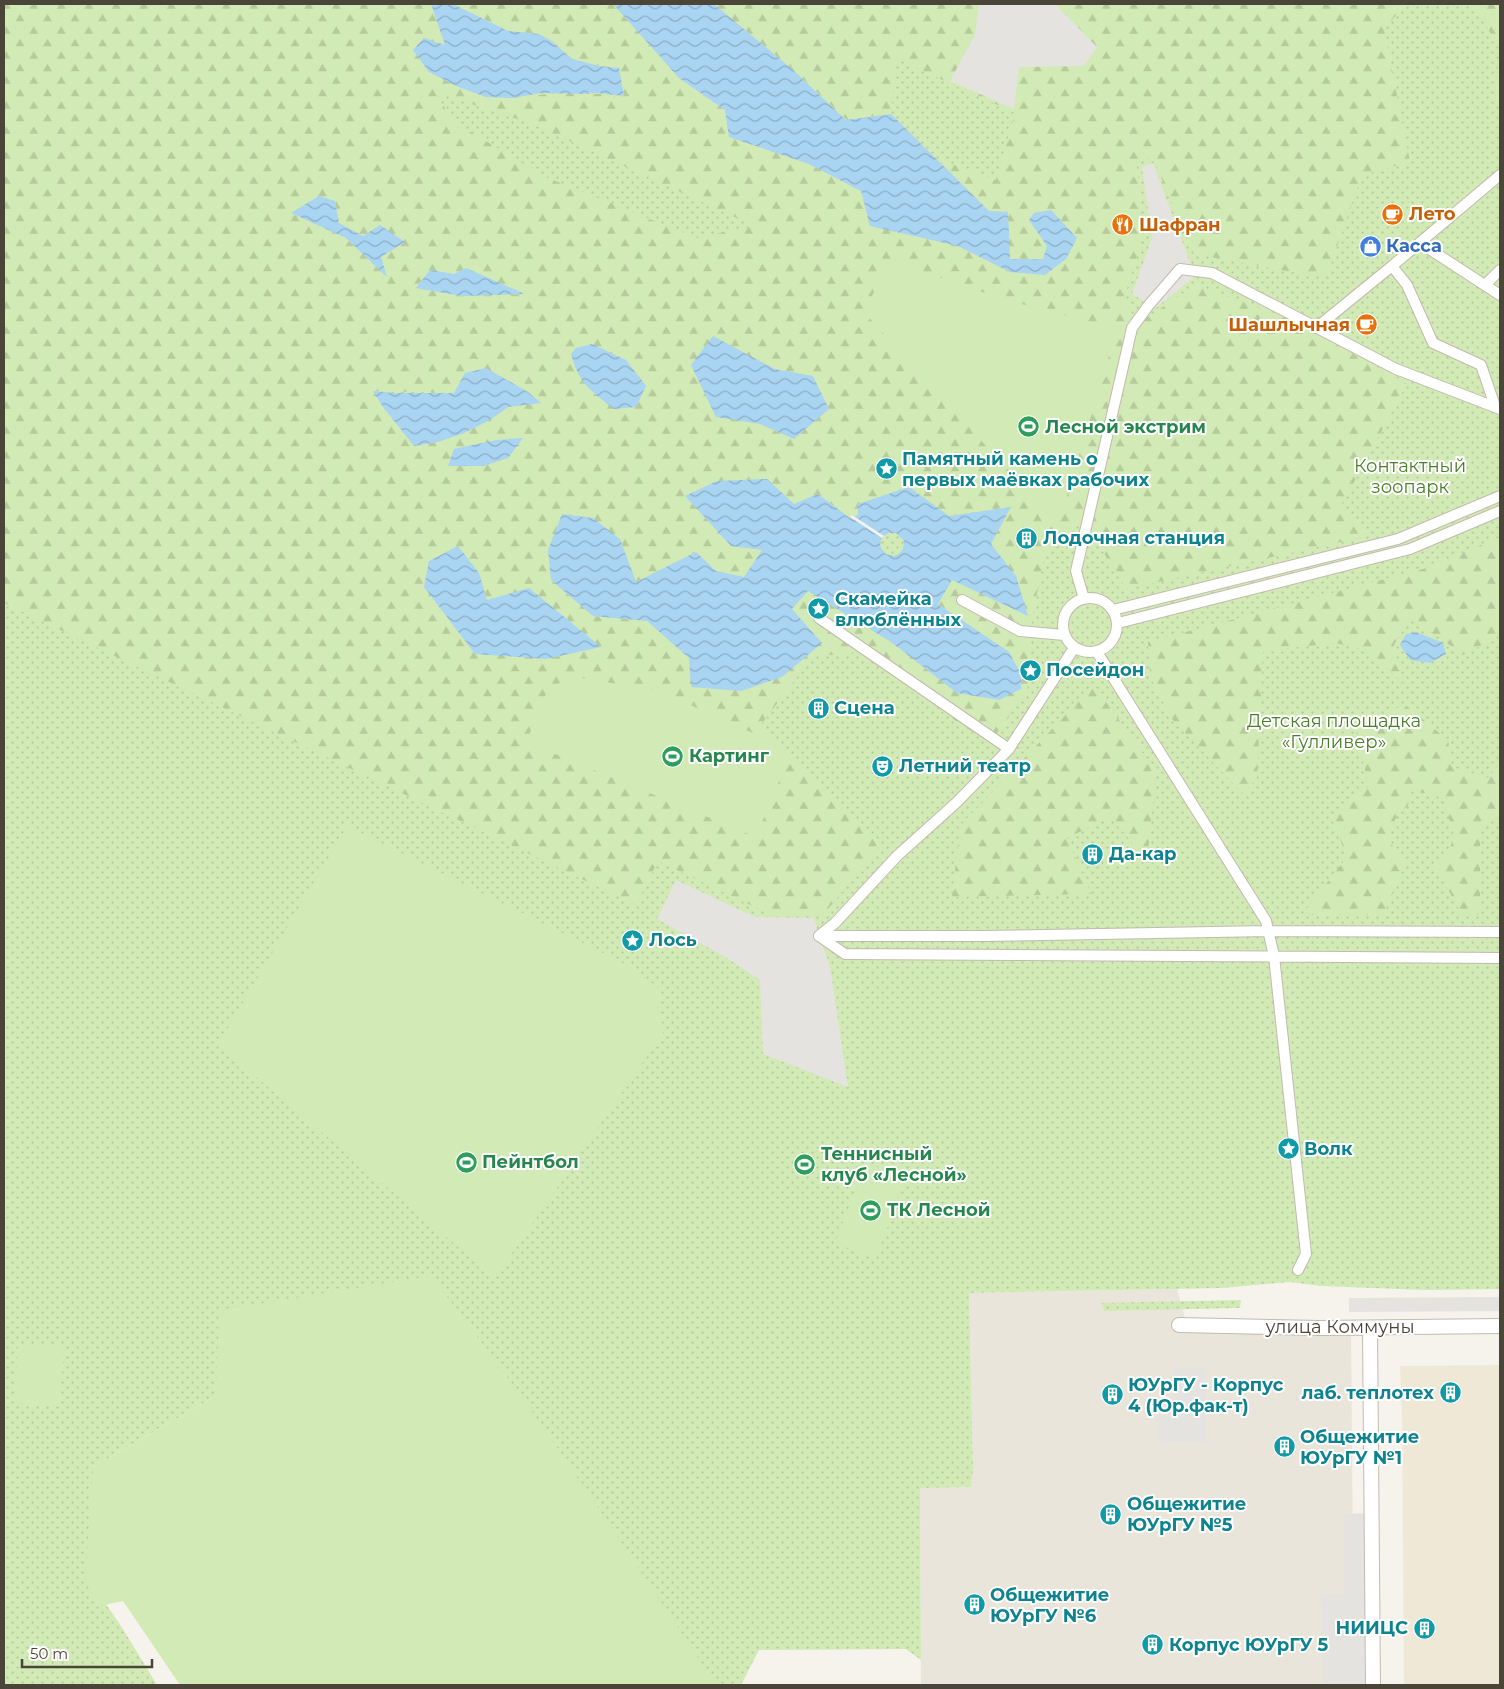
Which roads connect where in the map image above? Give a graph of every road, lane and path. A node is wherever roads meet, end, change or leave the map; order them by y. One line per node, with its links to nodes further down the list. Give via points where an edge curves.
1 (1500, 175): 2 (street)
2 (1420, 243): 3 (street); 5 (street)
3 (1392, 266): 7 (street); 8 (street, via 1407,285 1433,343 1481,365)
4 (1500, 270): 5 (street)
5 (1485, 285): 6 (street)
6 (1500, 295)
7 (1316, 328): 8 (street, via 1396,369); 11 (street, via 1212,273 1180,269 1148,306 1132,328 1076,571)
8 (1498, 407)
9 (1500, 496): 13 (street, via 1398,539)
10 (1500, 511): 15 (street, via 1410,549)
11 (1084, 599): 13 (street, via 1100,600); 16 (street, via 1068,608 1062,626)
12 (962, 600): 16 (street, via 1020,631)
13 (1113, 610): 15 (street)
14 (819, 618): 19 (street)
15 (1118, 623): 18 (street, via 1110,644)
16 (1064, 635): 17 (street)
17 (1074, 648): 18 (street, via 1082,652); 19 (street)
18 (1097, 652): 20 (street, via 1266,920)
19 (1009, 749): 22 (street)
20 (1269, 931): 21 (street); 22 (street); 23 (street)
21 (1500, 932)
22 (819, 936): 23 (street, via 845,954)
23 (1274, 956): 24 (street); 25 (street, via 1306,1254)
24 (1500, 958)
25 (1298, 1270)
26 (1179, 1325): 28 (street, улица Коммуны)
27 (1500, 1326): 28 (street, улица Коммуны)
28 (1370, 1328): 29 (street)
29 (1373, 1685)

